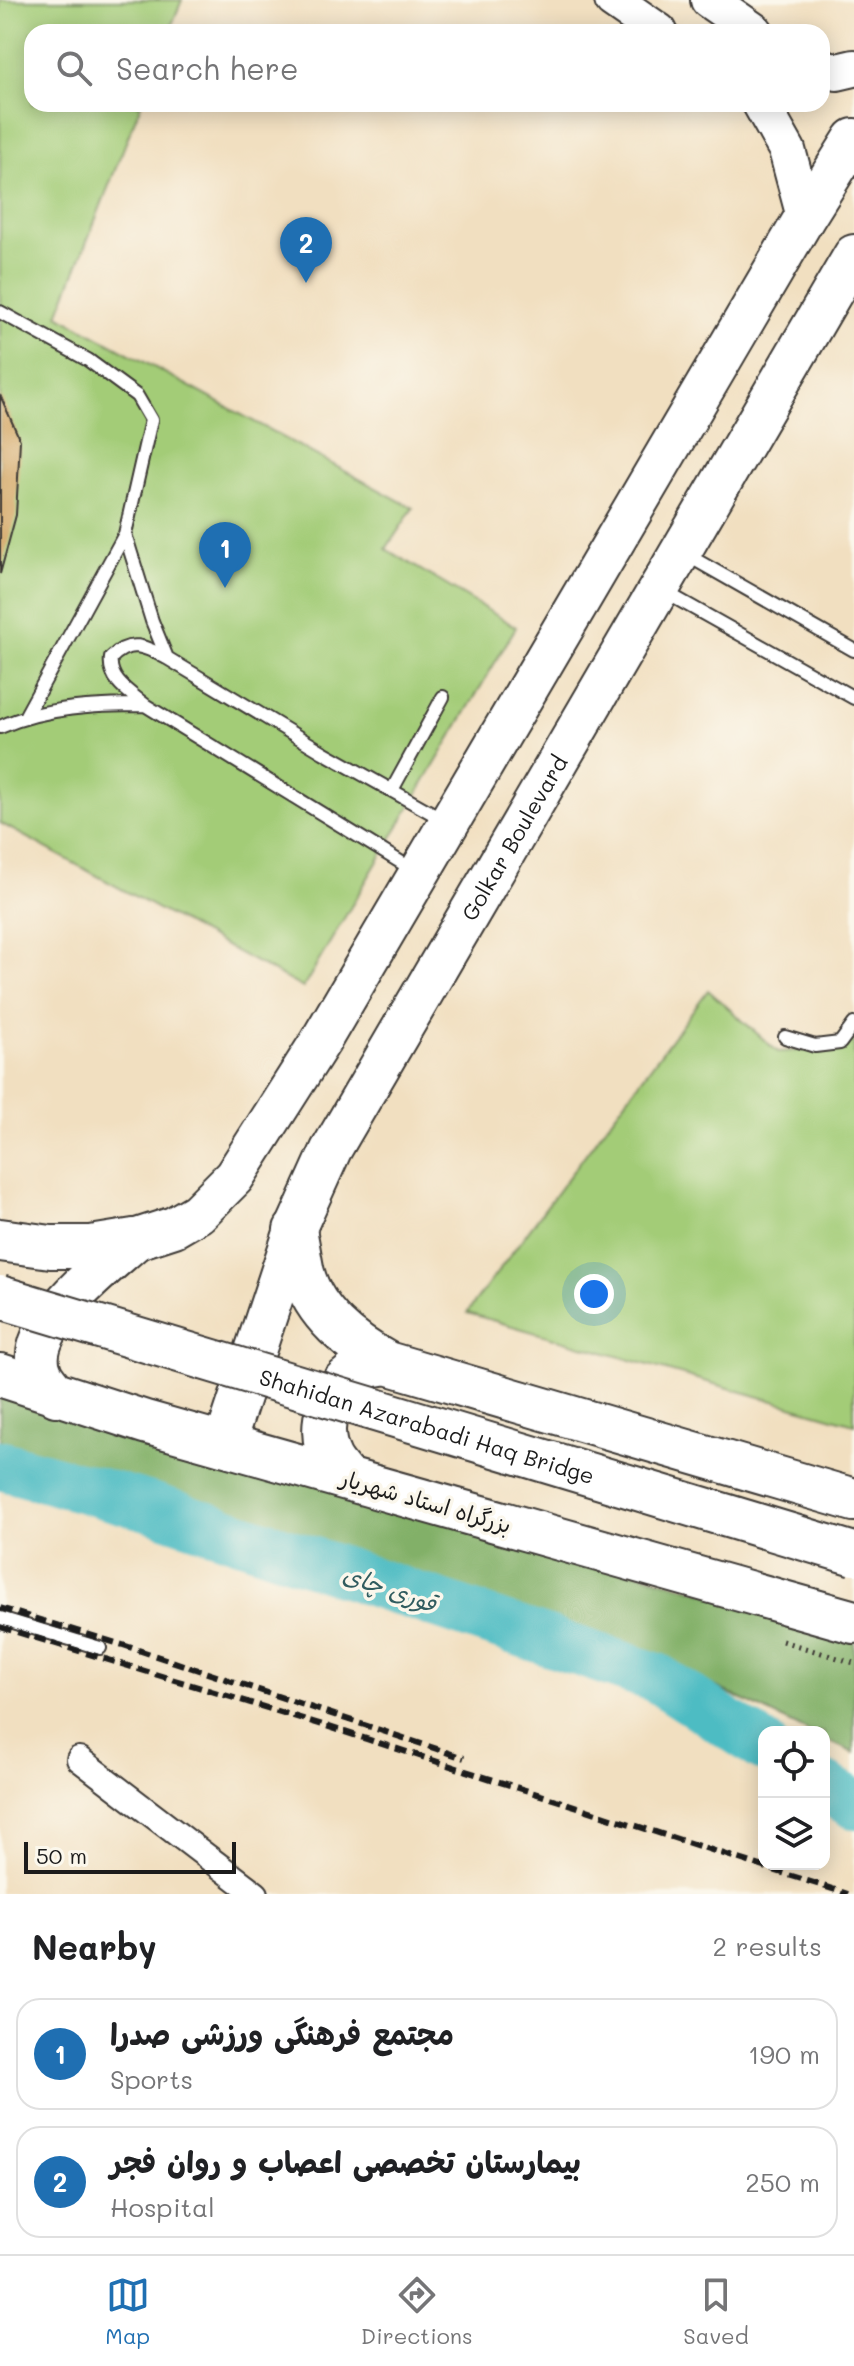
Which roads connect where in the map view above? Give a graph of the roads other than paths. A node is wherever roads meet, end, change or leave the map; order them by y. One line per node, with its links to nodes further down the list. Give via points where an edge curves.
1 (613, 0): 3 (main road)
2 (709, 0): 4 (main road)
3 (648, 24)
4 (744, 24)
5 (854, 68): 6 (main road)
6 (830, 70)
7 (766, 112): 9 (main road, via 787,150)
8 (854, 139): 9 (main road)
9 (805, 217): 23 (main road)
10 (854, 255): 13 (main road, Golkar Boulevard)
11 (0, 312): 12 (lane, via 88,360 137,396 151,420)
12 (125, 534): 16 (lane); 20 (lane)
13 (680, 551): 14 (main road, Golkar Boulevard); 15 (lane)
14 (659, 589): 18 (lane); 27 (main road, Golkar Boulevard, via 375,1071)
15 (854, 650)
16 (167, 658): 19 (lane, via 143,645 128,645 111,658 110,669 120,685); 22 (lane)
17 (443, 697): 22 (lane)
18 (854, 698)
19 (145, 705): 20 (lane); 24 (lane)
20 (26, 715): 21 (lane)
21 (0, 727)
22 (392, 790): 23 (lane)
23 (449, 822): 24 (main road)
24 (419, 873): 29 (main road, via 234,1177 198,1213)
25 (854, 1024): 26 (lane, via 840,1043 815,1046)
26 (785, 1037)
27 (295, 1230): 31 (highway, via 304,1277 318,1303 363,1350); 34 (main road, Golkar Boulevard)
28 (0, 1240): 29 (highway, via 91,1247)
29 (134, 1240): 33 (highway, via 45,1328 40,1373)
30 (0, 1297): 37 (highway, Shahidan Azarabadi Haq Bridge, bridge)
31 (387, 1363): 35 (highway, via 362,1369 340,1384 327,1406 323,1432 330,1457); 36 (highway)
32 (0, 1375): 33 (highway, بزرگراه استاد شهریار)
33 (56, 1395): 34 (highway, بزرگراه استاد شهریار)
34 (224, 1445): 35 (highway, بزرگراه استاد شهریار)
35 (345, 1478): 39 (highway, بزرگراه استاد شهریار)
36 (854, 1500)
37 (854, 1554)
38 (0, 1618): 40 (lane)
39 (854, 1622)
40 (100, 1648)
41 (79, 1759): 42 (street)
42 (253, 1893)

